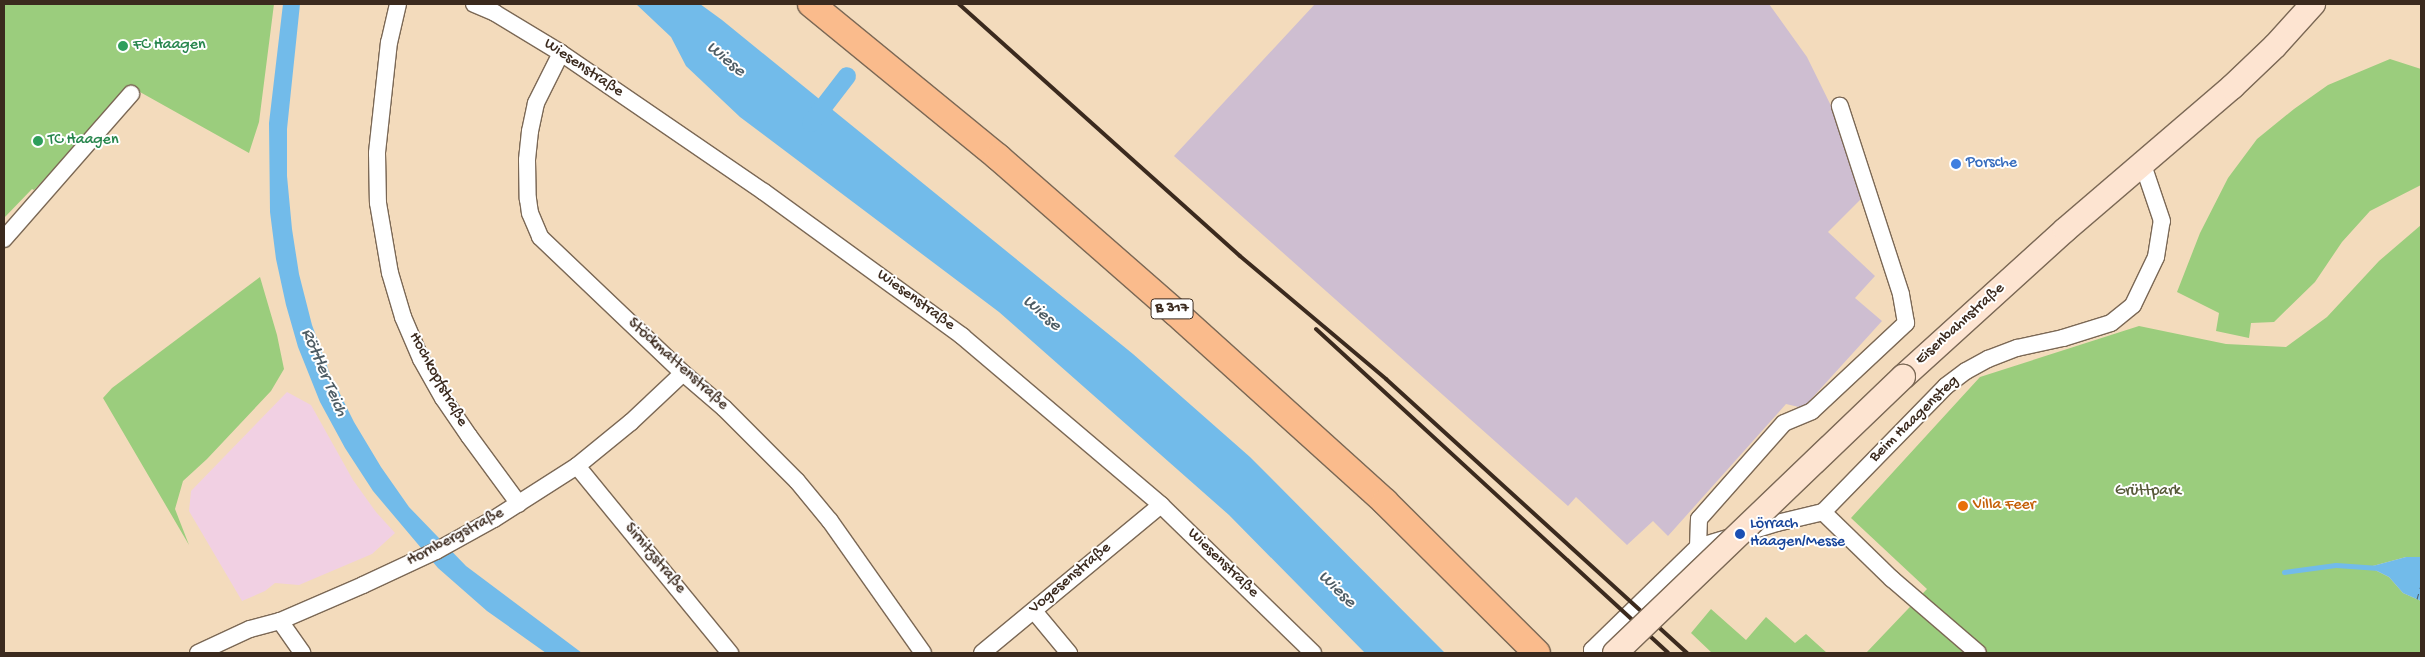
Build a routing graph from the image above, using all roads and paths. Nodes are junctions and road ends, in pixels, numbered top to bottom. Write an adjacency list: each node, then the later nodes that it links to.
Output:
1 (398, 4): 12 (street, Hochkopfstraße)
2 (474, 4): 5 (street, Wiesenstraße)
3 (2314, 4): 8 (street, Eisenbahnstraße)
4 (813, 5): 26 (main road, B 317)
5 (561, 53): 10 (street, Stöckmattenstraße); 13 (street, Wiesenstraße)
6 (131, 94): 9 (street)
7 (1840, 106): 15 (street)
8 (2143, 165): 14 (street, Beim Haagensteg); 27 (street, Eisenbahnstraße, bridge)
9 (4, 239)
10 (683, 373): 11 (street, Hornbergstraße); 23 (street, Stöckmattenstraße)
11 (577, 466): 12 (street, Hornbergstraße); 22 (street, Sirnitzstraße)
12 (519, 504): 17 (street, Hornbergstraße)
13 (1160, 505): 16 (street, Vogesenstraße); 18 (street, Wiesenstraße)
14 (1822, 512): 15 (street); 28 (street)
15 (1698, 547): 19 (street)
16 (1034, 610): 24 (street, Vogesenstraße); 25 (street)
17 (280, 621): 20 (street, Hornbergstraße); 21 (street)
18 (1308, 651)
19 (1594, 652)
20 (198, 653)
21 (302, 653)
22 (730, 653)
23 (923, 653)
24 (982, 653)
25 (1069, 653)
26 (1537, 653)
27 (1615, 653)
28 (1978, 653)

